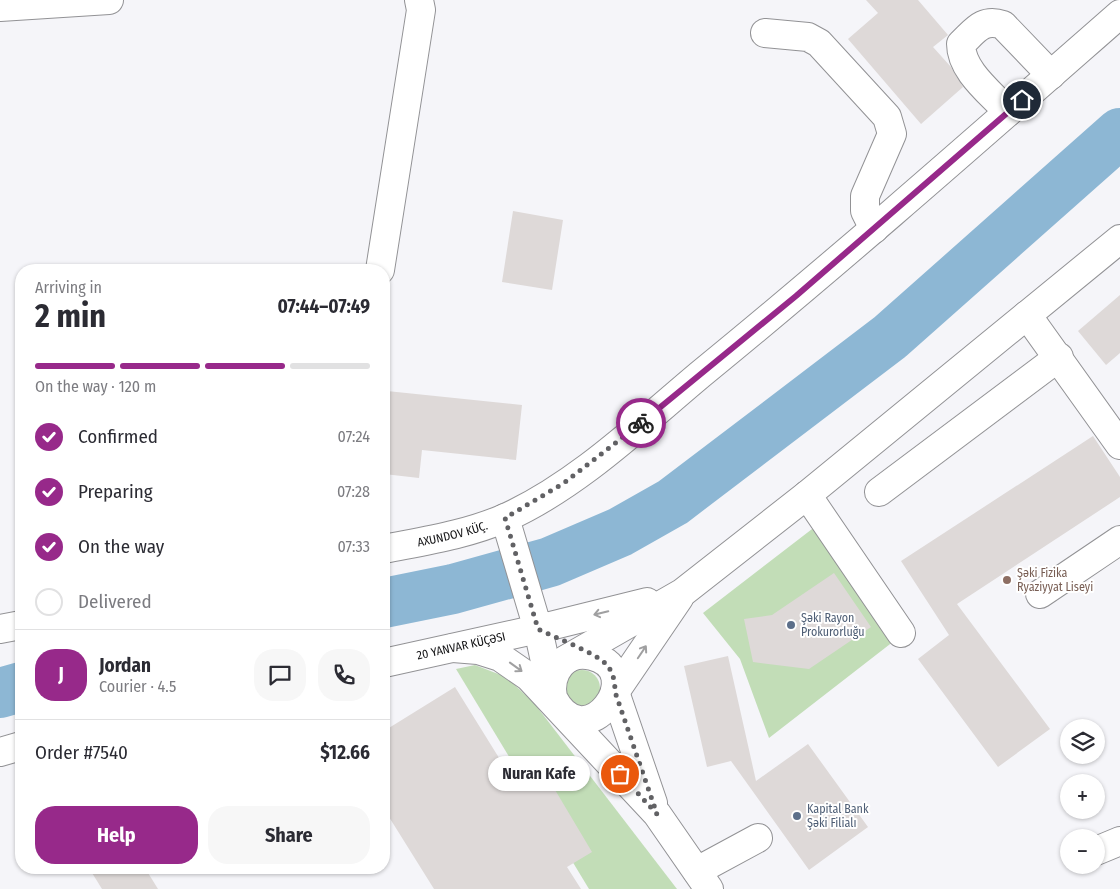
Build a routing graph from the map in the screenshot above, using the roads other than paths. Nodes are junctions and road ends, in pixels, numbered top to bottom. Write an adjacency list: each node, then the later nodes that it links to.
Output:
1 (109, 0): 3 (street)
2 (419, 0): 10 (street)
3 (0, 7)
4 (1120, 14): 6 (street, AXUNDOV KÜÇ.)
5 (765, 33): 8 (street)
6 (1051, 75): 7 (street, AXUNDOV KÜÇ.); 7 (street)
7 (1008, 112): 8 (street, AXUNDOV KÜÇ.)
8 (874, 229): 16 (street, AXUNDOV KÜÇ.)
9 (1120, 239): 11 (street)
10 (381, 264)
11 (1027, 315): 12 (street); 15 (street)
12 (1059, 358): 13 (street); 14 (street)
13 (1120, 445)
14 (879, 492)
15 (807, 495): 19 (street); 24 (street)
16 (505, 518): 18 (street, AXUNDOV KÜÇ.); 21 (street)
17 (1120, 540): 20 (street)
18 (390, 547)
19 (682, 593): 21 (street, 20 YANVAR KÜÇƏSI, one-way to 21); 26 (street); 28 (street, one-way to 19)
20 (1040, 594)
21 (535, 619): 25 (street, 20 YANVAR KÜÇƏSI); 26 (street); 29 (street)
22 (15, 626): 23 (street)
23 (0, 628)
24 (902, 633)
25 (453, 648): 27 (street, 20 YANVAR KÜÇƏSI); 29 (street, one-way to 29)
26 (581, 656): 28 (street); 29 (street)
27 (390, 662)
28 (615, 692): 29 (street); 32 (street)
29 (555, 702): 32 (street)
30 (15, 748): 31 (street)
31 (0, 752)
32 (657, 814): 36 (street)
33 (758, 838): 36 (street)
34 (1120, 841): 35 (street)
35 (1105, 847)
36 (703, 880)

